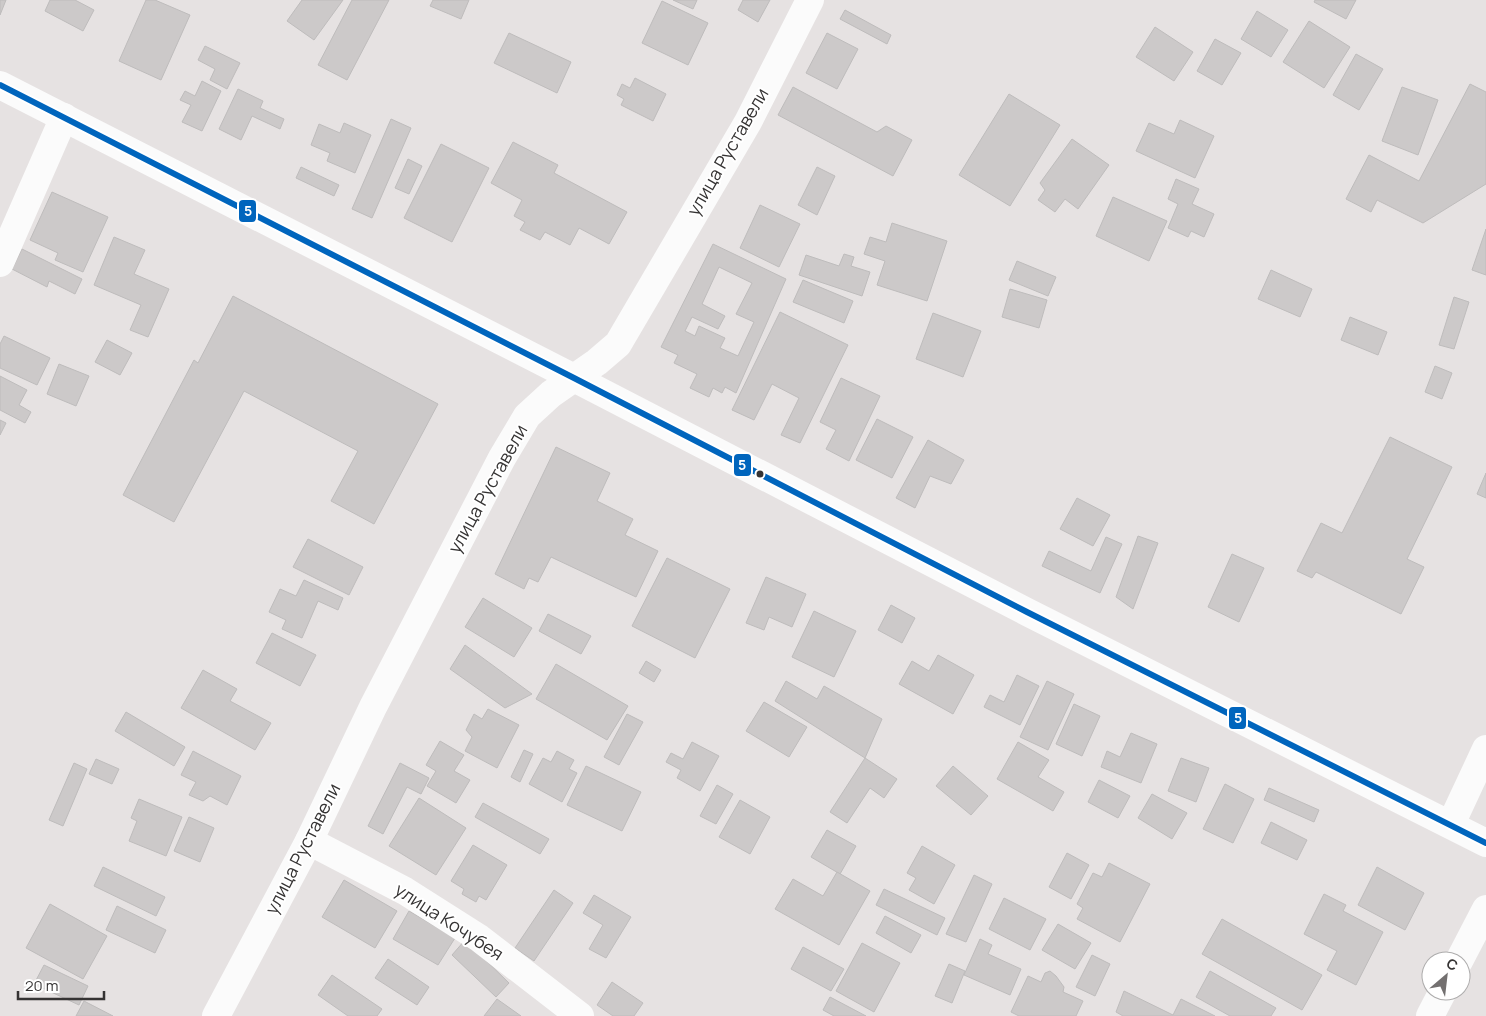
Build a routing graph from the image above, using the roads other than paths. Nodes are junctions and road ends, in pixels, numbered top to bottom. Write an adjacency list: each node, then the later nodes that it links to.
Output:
1 (810, 0): 5 (street, улица Руставели)
2 (0, 85): 3 (street)
3 (64, 117): 4 (street); 5 (street)
4 (0, 263)
5 (574, 378): 7 (street); 8 (street, улица Руставели)
6 (1486, 750): 7 (street)
7 (1451, 824): 9 (street)
8 (309, 840): 13 (street, улица Руставели); 14 (street, улица Кочубея)
9 (1486, 843)
10 (1486, 909): 11 (street)
11 (1464, 951)
12 (1438, 1001): 15 (street)
13 (216, 1016)
14 (580, 1016)
15 (1430, 1016)

